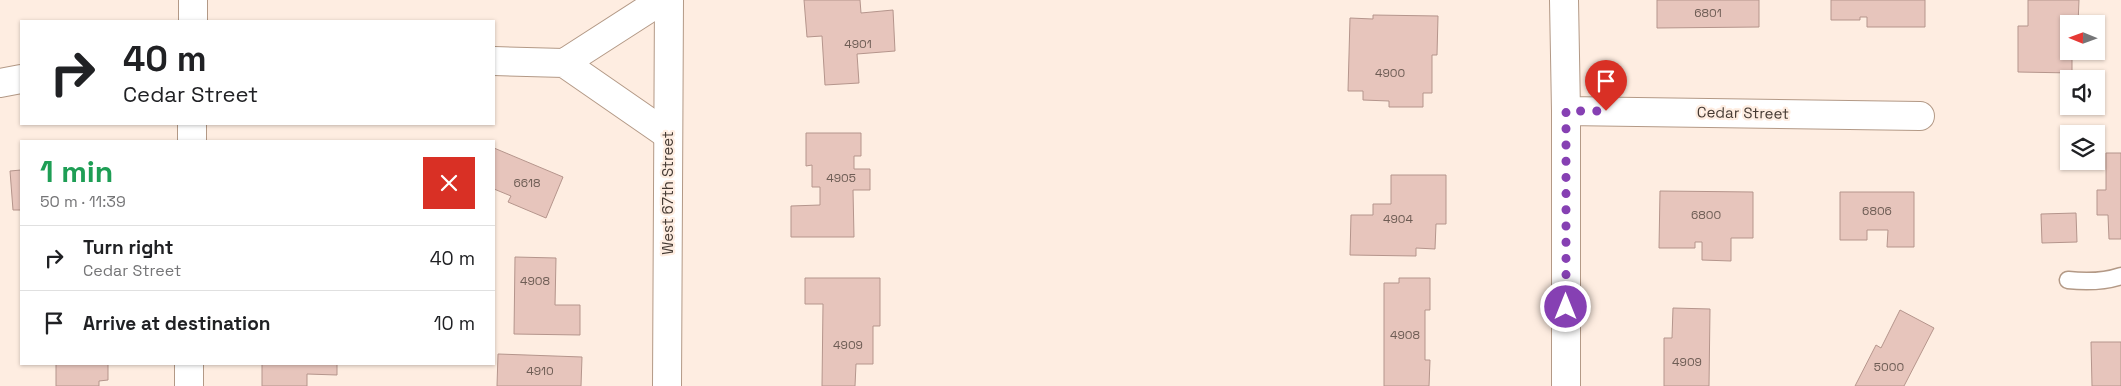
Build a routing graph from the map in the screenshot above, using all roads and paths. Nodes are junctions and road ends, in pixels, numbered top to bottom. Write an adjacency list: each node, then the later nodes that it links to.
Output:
1 (193, 0): 5 (street)
2 (662, 0): 7 (street)
3 (669, 0): 13 (street, West 67th Street)
4 (1564, 0): 10 (street)
5 (193, 20)
6 (495, 61): 7 (street)
7 (564, 63): 13 (street)
8 (20, 79): 9 (street)
9 (0, 82)
10 (1566, 111): 11 (street, Cedar Street); 20 (street)
11 (1920, 116)
12 (192, 125): 14 (street)
13 (668, 135): 19 (street, West 67th Street)
14 (192, 140)
15 (2121, 276): 16 (lane)
16 (2068, 280)
17 (189, 365): 18 (street)
18 (188, 386)
19 (667, 386)
20 (1566, 386)

